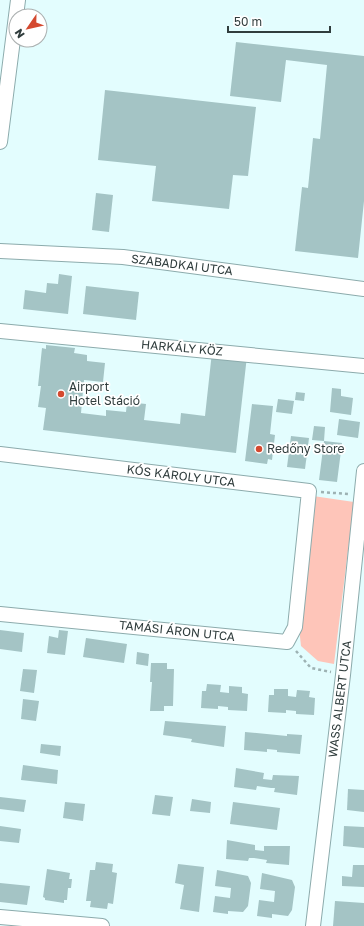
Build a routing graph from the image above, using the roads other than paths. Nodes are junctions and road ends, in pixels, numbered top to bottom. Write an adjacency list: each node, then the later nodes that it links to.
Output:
1 (18, 0): 2 (street)
2 (0, 142)
3 (0, 251): 4 (street, SZABADKAI UTCA)
4 (364, 289)
5 (0, 331): 6 (street, HARKÁLY KÖZ)
6 (364, 366)
7 (0, 454): 10 (street, KÓS KÁROLY UTCA)
8 (364, 472): 13 (street, WASS ALBERT UTCA)
9 (0, 614): 10 (street, TAMÁSI ÁRON UTCA)
10 (287, 642)
11 (0, 917): 12 (street)
12 (102, 926)
13 (313, 926)

